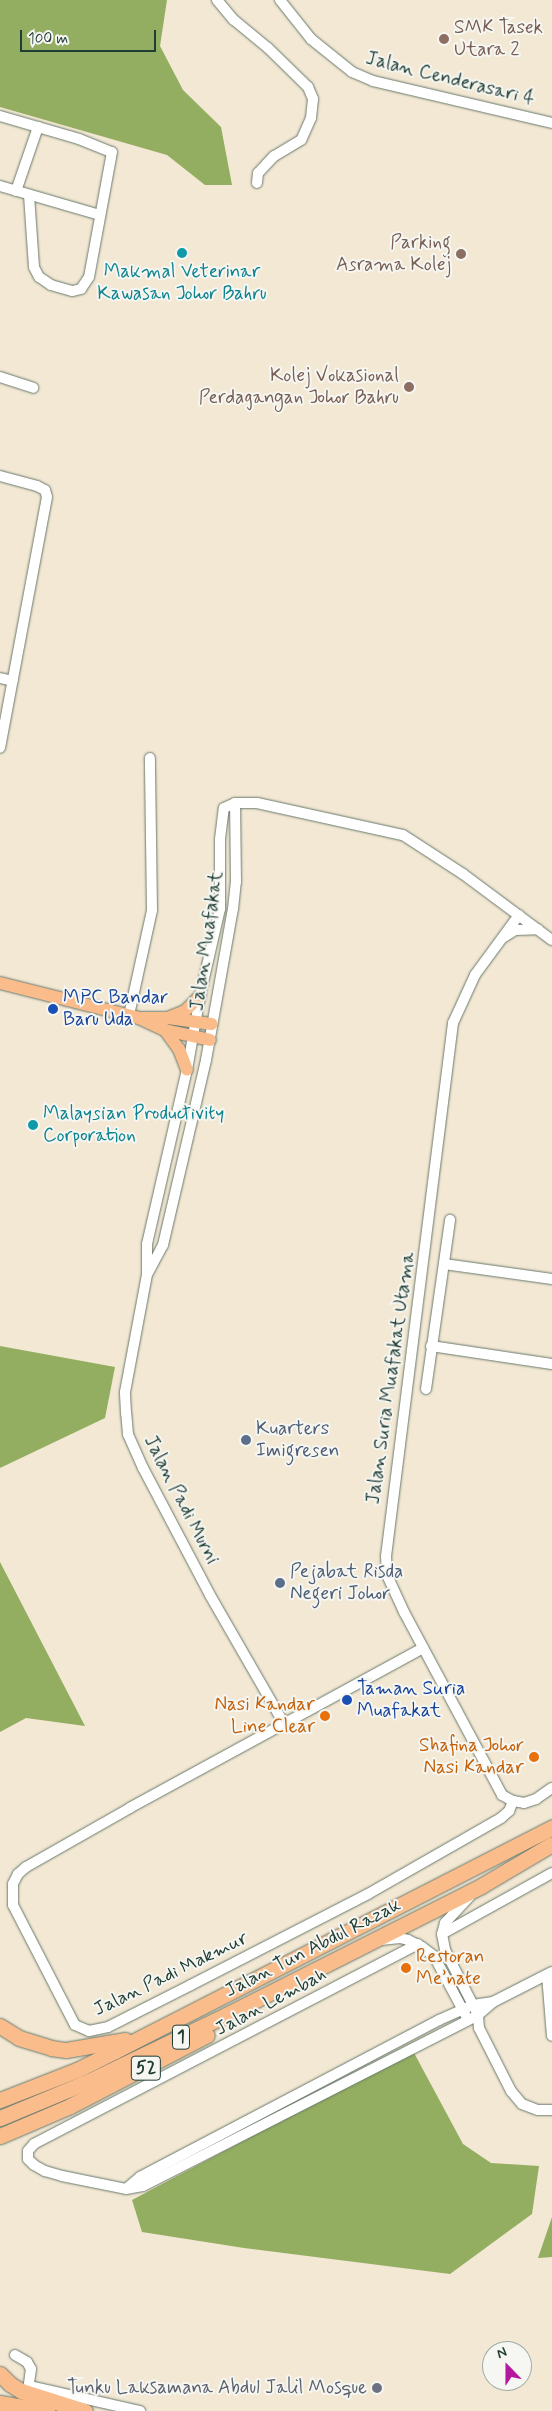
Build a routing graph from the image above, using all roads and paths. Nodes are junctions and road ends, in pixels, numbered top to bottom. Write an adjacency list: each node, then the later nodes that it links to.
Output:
1 (217, 0): 6 (street)
2 (280, 0): 4 (street, Jalan Cenderasari 4)
3 (0, 116): 5 (street)
4 (552, 123)
5 (38, 127): 8 (street); 10 (street)
6 (257, 183)
7 (0, 186): 8 (street)
8 (16, 192): 9 (street)
9 (29, 195): 10 (street); 10 (street)
10 (100, 216)
11 (0, 377): 12 (street)
12 (33, 388)
13 (0, 476): 15 (street)
14 (0, 678): 15 (street)
15 (13, 680): 16 (street)
16 (0, 748)
17 (150, 758): 25 (street)
18 (235, 802): 19 (street); 24 (street, Jalan Muafakat); 28 (street, Jalan Muafakat)
19 (519, 915): 20 (street); 21 (street, Jalan Suria Muafakat Utama)
20 (538, 929): 21 (street); 22 (street)
21 (501, 938): 39 (street, Jalan Suria Muafakat Utama)
22 (552, 940)
23 (0, 983): 25 (main road)
24 (200, 996): 26 (street, Jalan Muafakat); 27 (main road)
25 (134, 1017): 27 (main road)
26 (196, 1021): 27 (main road); 28 (main road); 29 (street, Jalan Muafakat)
27 (167, 1024): 29 (main road); 31 (main road)
28 (212, 1024): 30 (street, Jalan Muafakat)
29 (193, 1037): 30 (main road); 31 (street, Jalan Padi Murni)
30 (210, 1040): 34 (street, Jalan Padi Murni)
31 (187, 1070): 34 (street, Jalan Padi Murni)
32 (450, 1220): 33 (street)
33 (444, 1264): 35 (street); 36 (street)
34 (147, 1274): 40 (street, Jalan Padi Murni)
35 (552, 1279)
36 (431, 1346): 37 (street); 38 (street)
37 (552, 1364)
38 (426, 1389)
39 (423, 1648): 40 (street, Jalan Padi Makmur); 42 (street, Jalan Suria Muafakat Utama)
40 (283, 1722): 42 (street, Jalan Padi Makmur)
41 (552, 1788): 42 (street)
42 (513, 1801)
43 (552, 1827): 57 (highway, Jalan Tun Abdul Razak / 1)
44 (552, 1844): 46 (highway, Jalan Tun Abdul Razak / 1)
45 (552, 1873): 47 (street)
46 (481, 1886): 47 (street); 48 (highway, Jalan Tun Abdul Razak / 1)
47 (442, 1934): 53 (street)
48 (368, 1943): 49 (street); 51 (highway, Jalan Tun Abdul Razak / 1)
49 (418, 1944): 54 (street); 59 (street, Jalan Lembah)
50 (549, 1973): 52 (street, Jalan Lembah); 58 (street)
51 (272, 1991): 62 (highway, Jalan Tun Abdul Razak / 1); 63 (highway, 52)
52 (493, 2002): 53 (street, Jalan Lembah); 55 (street, Jalan Lembah)
53 (473, 2005): 54 (street, Jalan Lembah); 55 (street)
54 (463, 2010): 55 (street); 59 (street, Jalan Lembah)
55 (473, 2018): 59 (street, Jalan Lembah); 61 (street)
56 (0, 2026): 57 (highway, 1)
57 (159, 2028): 60 (highway, 52)
58 (552, 2036)
59 (333, 2082)
60 (0, 2100)
61 (552, 2110)
62 (0, 2118)
63 (4, 2136)
64 (15, 2355): 66 (street)
65 (0, 2374): 66 (highway)
66 (29, 2389): 69 (highway); 70 (street)
67 (0, 2403): 68 (highway)
68 (47, 2411)
69 (85, 2411)
70 (140, 2411)

